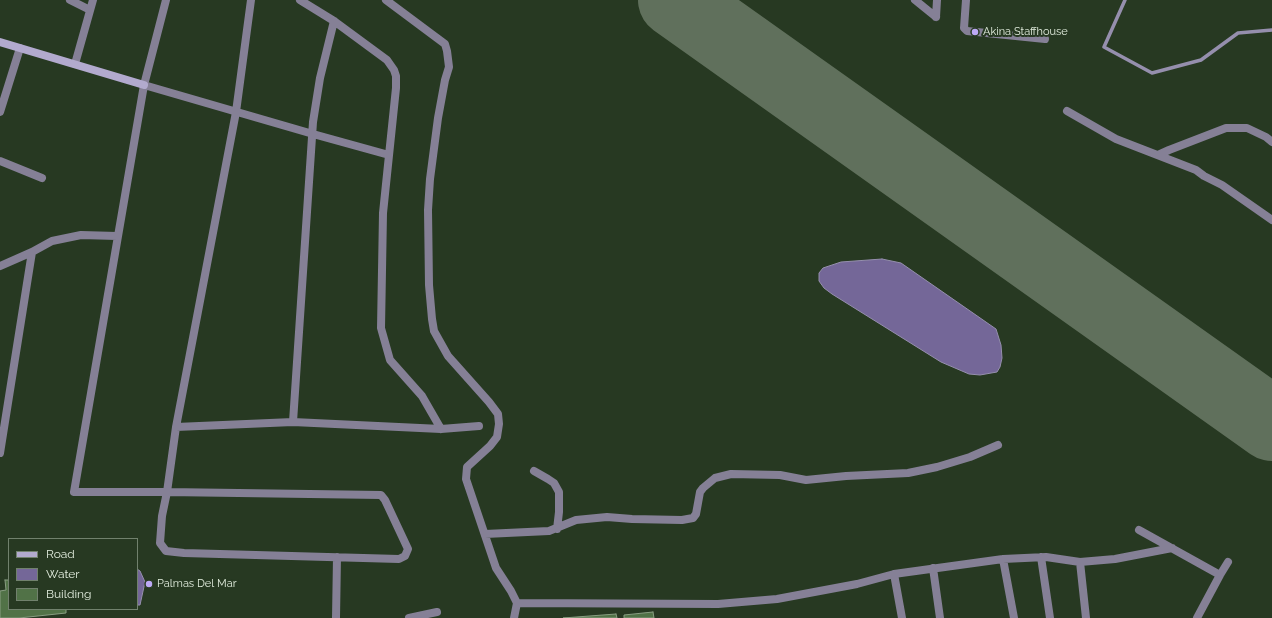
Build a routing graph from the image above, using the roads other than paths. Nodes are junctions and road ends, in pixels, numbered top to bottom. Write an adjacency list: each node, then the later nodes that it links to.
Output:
1 (70, 0): 10 (street)
2 (93, 0): 10 (street)
3 (166, 0): 16 (street)
4 (251, 0): 19 (street)
5 (300, 0): 11 (street)
6 (386, 0): 40 (street)
7 (915, 0): 8 (street)
8 (938, 0)
9 (966, 0): 12 (street)
10 (90, 10): 15 (street)
11 (334, 20): 20 (street); 22 (street)
12 (1045, 39)
13 (0, 42): 14 (street)
14 (20, 48): 15 (street); 18 (street)
15 (75, 64): 16 (street)
16 (144, 85): 19 (street); 27 (street)
17 (1067, 111): 23 (street)
18 (0, 112)
19 (236, 112): 20 (street); 32 (street)
20 (313, 134): 22 (street); 30 (street)
21 (1272, 142): 23 (street)
22 (389, 155): 33 (street)
23 (1158, 156): 26 (street)
24 (0, 161): 25 (street)
25 (42, 178)
26 (1272, 220)
27 (117, 236): 28 (street); 37 (street)
28 (32, 252): 29 (street); 35 (street)
29 (0, 266)
30 (294, 422): 32 (street); 33 (street)
31 (480, 426): 33 (street)
32 (176, 427): 37 (street)
33 (441, 429)
34 (998, 445): 38 (street)
35 (0, 453)
36 (534, 471): 38 (street)
37 (167, 492): 42 (street); 42 (street)
38 (557, 528): 40 (street)
39 (1138, 530): 41 (street)
40 (485, 534): 50 (street)
41 (1172, 548): 45 (street); 49 (street)
42 (337, 557): 52 (street)
43 (1041, 557): 44 (street); 45 (street); 58 (street)
44 (1003, 559): 47 (street); 57 (street)
45 (1080, 562): 59 (street)
46 (1228, 562): 49 (street)
47 (933, 568): 48 (street); 56 (street)
48 (894, 574): 50 (street); 55 (street)
49 (1220, 575): 60 (street)
50 (517, 603): 54 (street)
51 (437, 612): 53 (street)
52 (336, 618)
53 (409, 618)
54 (514, 618)
55 (902, 618)
56 (940, 618)
57 (1014, 618)
58 (1050, 618)
59 (1086, 618)
60 (1198, 618)

